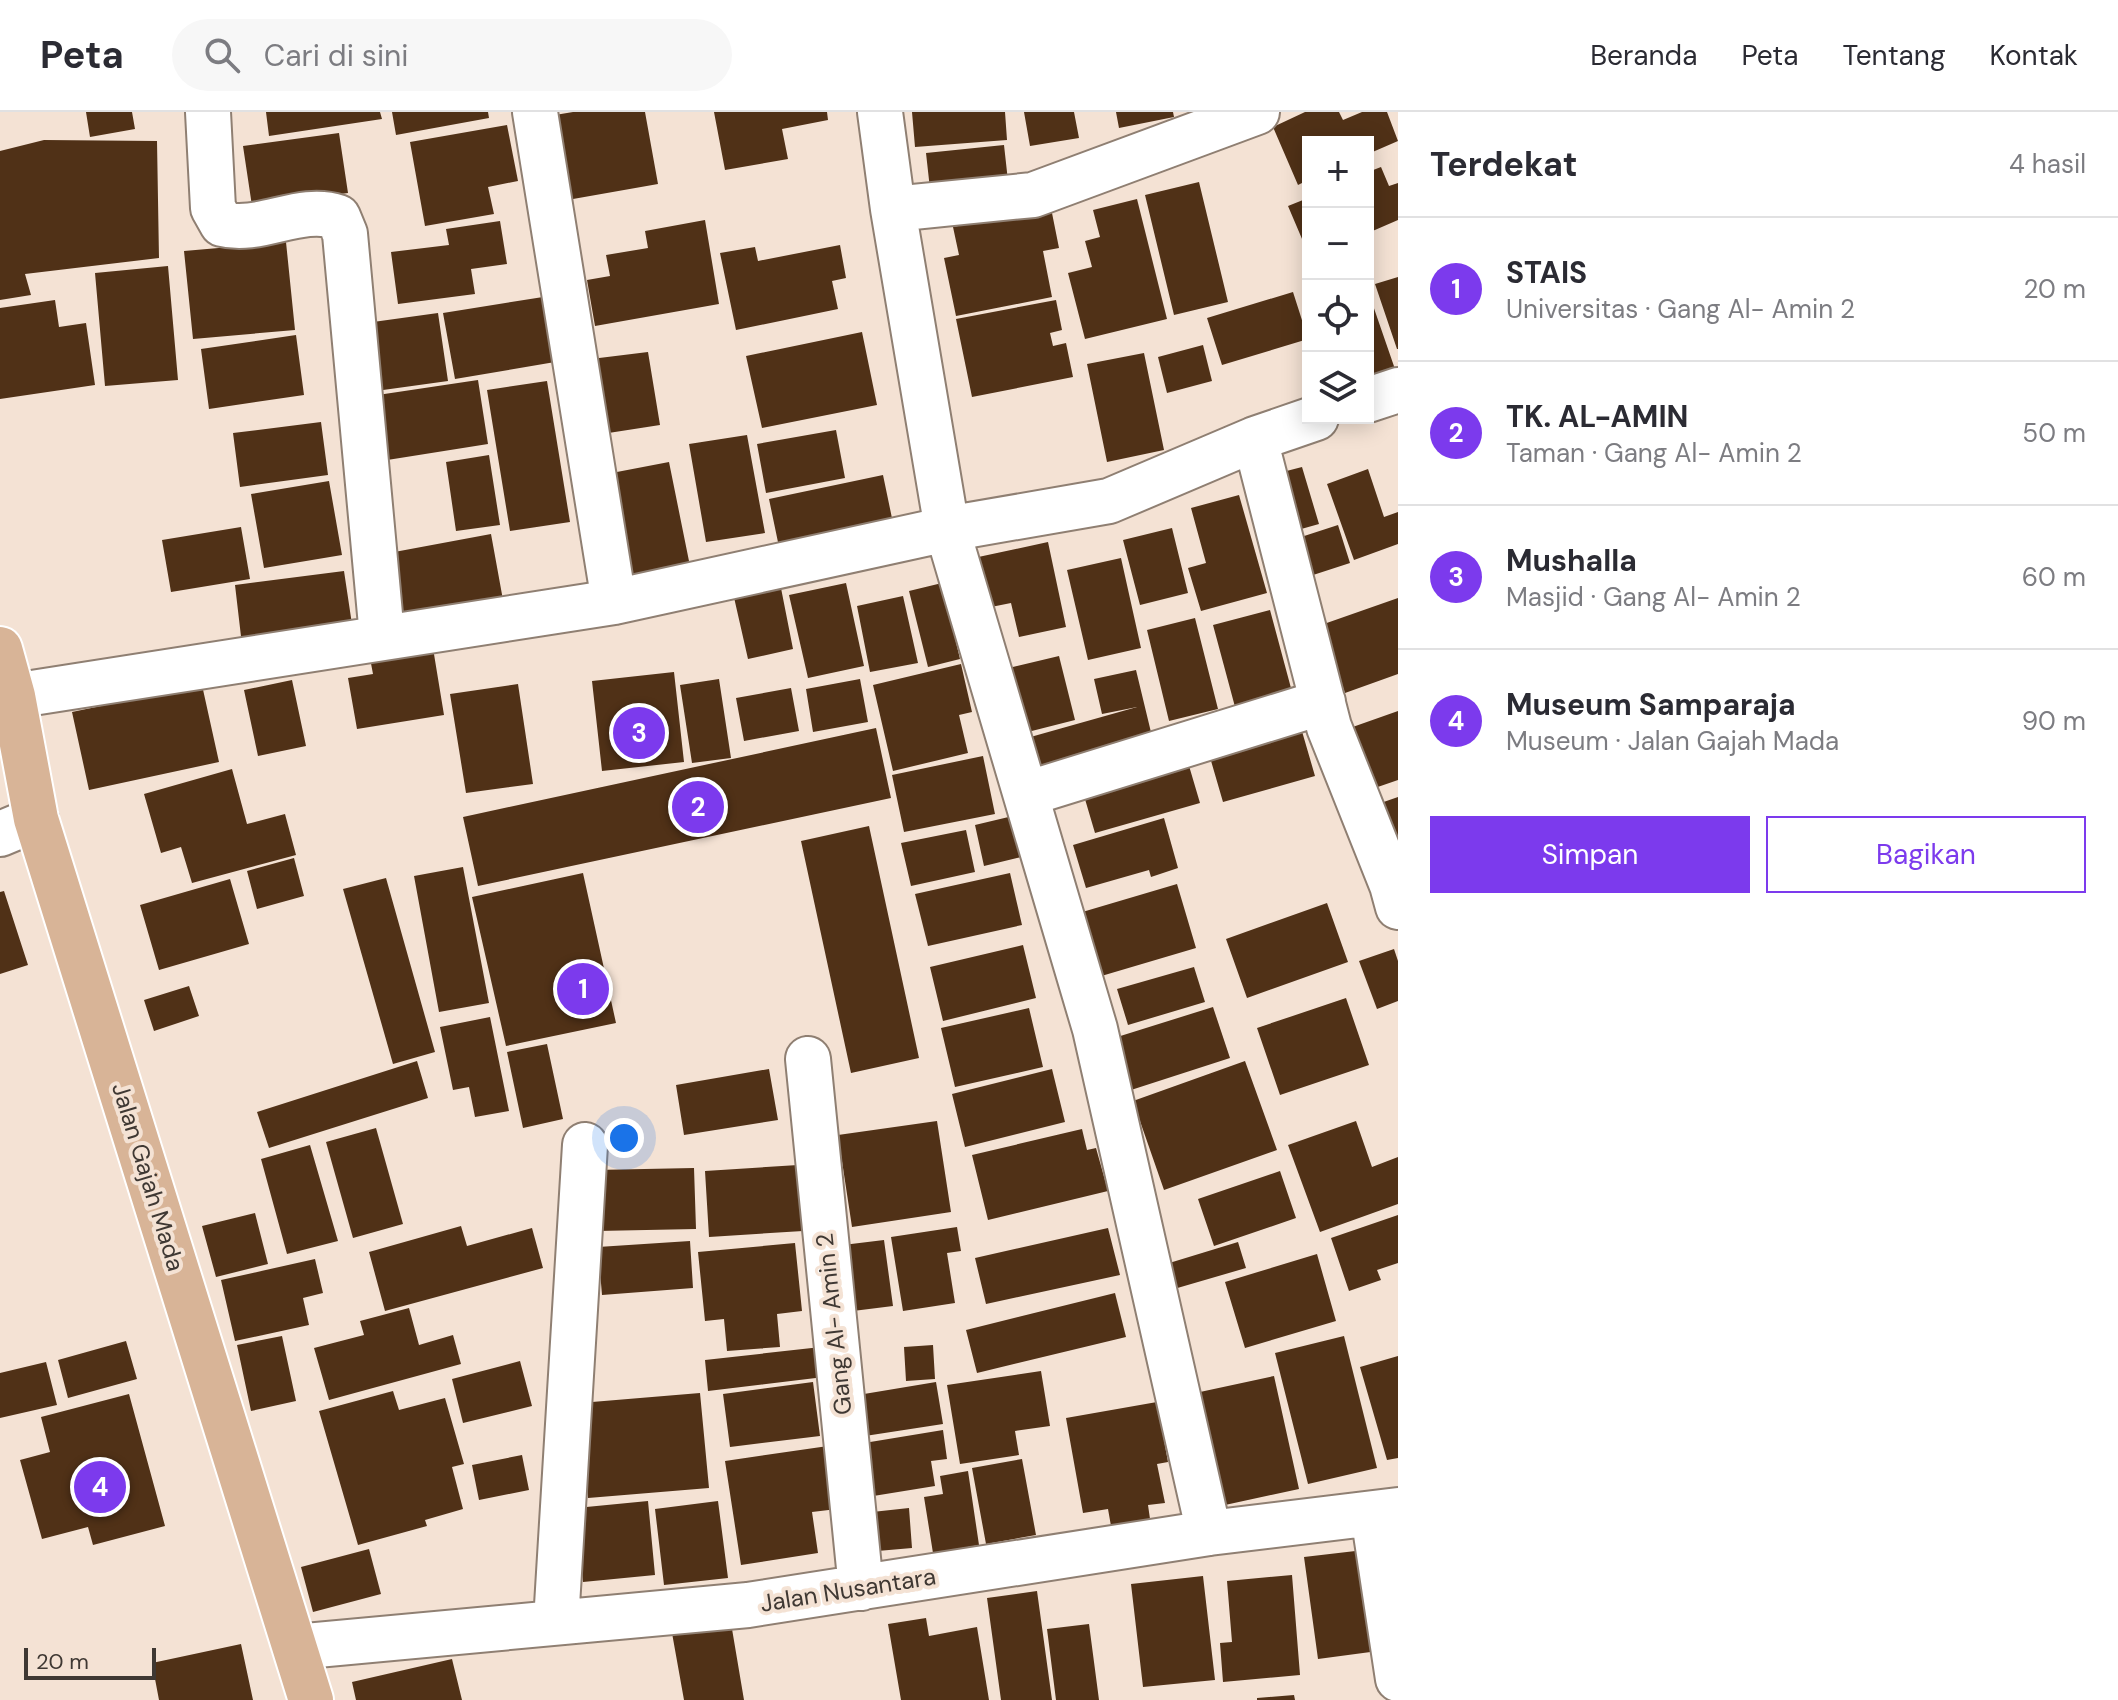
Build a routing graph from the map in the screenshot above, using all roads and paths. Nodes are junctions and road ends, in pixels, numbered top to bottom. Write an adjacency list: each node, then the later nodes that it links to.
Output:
1 (208, 112): 12 (street)
2 (535, 112): 11 (street)
3 (880, 112): 5 (street)
4 (1257, 112): 5 (street)
5 (893, 209): 10 (street)
6 (1398, 390): 7 (street)
7 (1374, 398)
8 (1302, 423): 9 (street)
9 (1255, 439): 10 (street); 15 (street)
10 (947, 529): 11 (street); 16 (street)
11 (614, 602): 12 (street)
12 (382, 636): 14 (street)
13 (0, 649): 14 (main road, Jalan Gajah Mada)
14 (13, 696): 17 (main road, Jalan Gajah Mada)
15 (1323, 702): 16 (street); 18 (street)
16 (1026, 794): 22 (street)
17 (18, 826): 25 (main road, Jalan Gajah Mada)
18 (1396, 892)
19 (808, 1059): 23 (street, Gang Al- Amin 2)
20 (585, 1145): 24 (street)
21 (1385, 1512): 22 (street, Jalan Nusantara); 26 (street)
22 (1209, 1533): 23 (street, Jalan Nusantara)
23 (861, 1588): 24 (street, Jalan Nusantara)
24 (556, 1622): 25 (street, Jalan Nusantara)
25 (295, 1647): 27 (main road, Jalan Gajah Mada)
26 (1398, 1682): 28 (street)
27 (311, 1700)
28 (1396, 1700)

